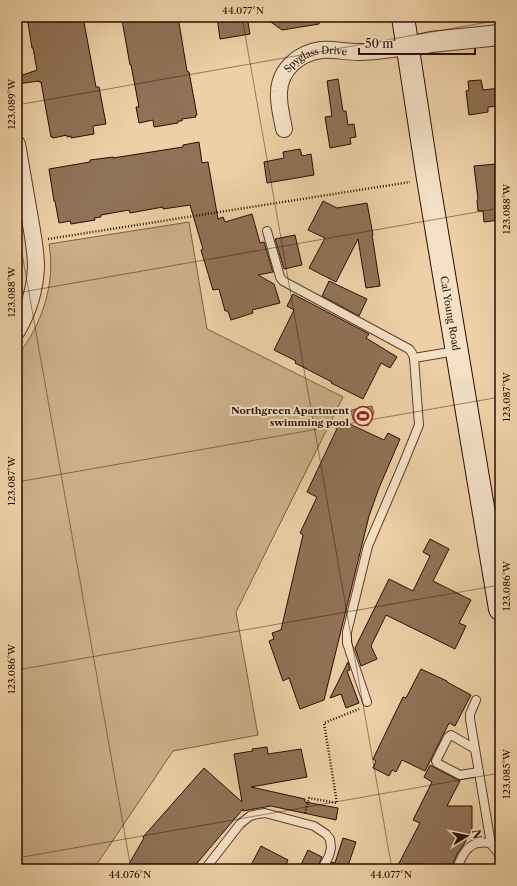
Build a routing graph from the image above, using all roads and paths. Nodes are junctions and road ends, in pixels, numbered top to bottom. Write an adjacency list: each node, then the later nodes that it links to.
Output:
1 (402, 17): 3 (main road, Cal Young Road)
2 (500, 35): 3 (street)
3 (407, 46): 4 (street, Spyglass Drive); 6 (main road, Cal Young Road)
4 (284, 129)
5 (17, 144): 7 (street)
6 (428, 179): 9 (path); 11 (main road, Cal Young Road)
7 (21, 192): 9 (street)
8 (267, 231): 12 (lane)
9 (33, 242): 10 (street)
10 (17, 331)
11 (456, 351): 12 (lane); 13 (main road, Cal Young Road)
12 (414, 358): 15 (lane)
13 (500, 609)
14 (476, 700): 16 (lane)
15 (365, 705): 18 (path)
16 (475, 749): 17 (lane); 17 (lane)
17 (479, 772): 19 (lane)
18 (302, 823): 21 (lane); 22 (lane)
19 (491, 844): 20 (lane); 23 (lane)
20 (500, 861)
21 (205, 869)
22 (322, 869)
23 (456, 869)

